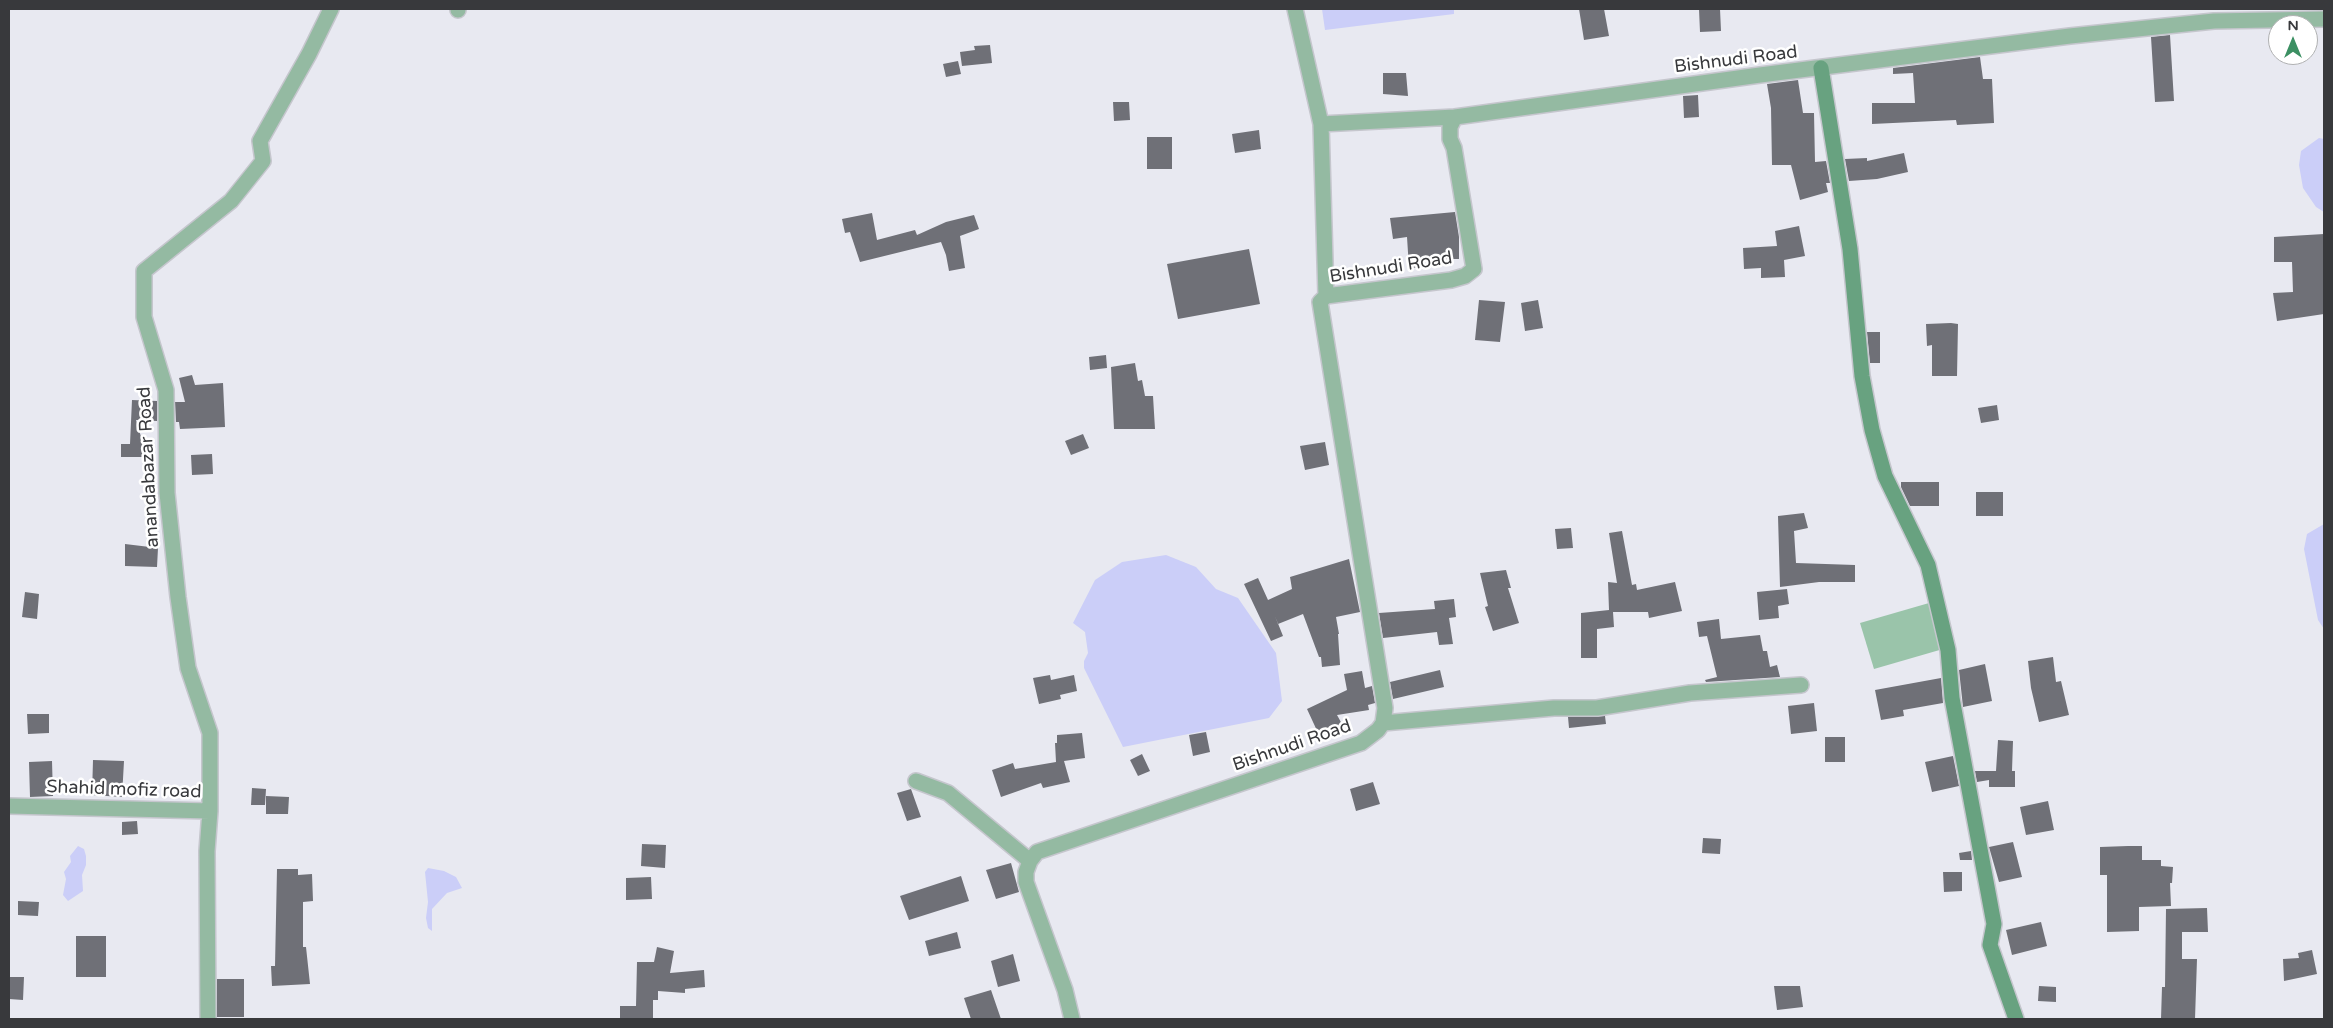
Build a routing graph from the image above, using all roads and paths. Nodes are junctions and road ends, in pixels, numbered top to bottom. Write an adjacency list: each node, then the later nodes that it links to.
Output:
1 (331, 9): 12 (street, anandabazar Road)
2 (1295, 9): 6 (street)
3 (2324, 19): 4 (street, Bishnudi Road)
4 (1821, 68): 5 (street, Bishnudi Road); 16 (street)
5 (1455, 118): 6 (street); 7 (street, Bishnudi Road)
6 (1321, 124): 7 (street)
7 (1326, 296): 9 (street, Bishnudi Road)
8 (1801, 685): 9 (street)
9 (1383, 723): 13 (street, Bishnudi Road)
10 (916, 781): 13 (street)
11 (9, 806): 12 (street, Shahid mofiz road)
12 (210, 811): 14 (street, Shahid mofiz road)
13 (1030, 861): 15 (street)
14 (208, 1019)
15 (1072, 1019)
16 (2016, 1019)

